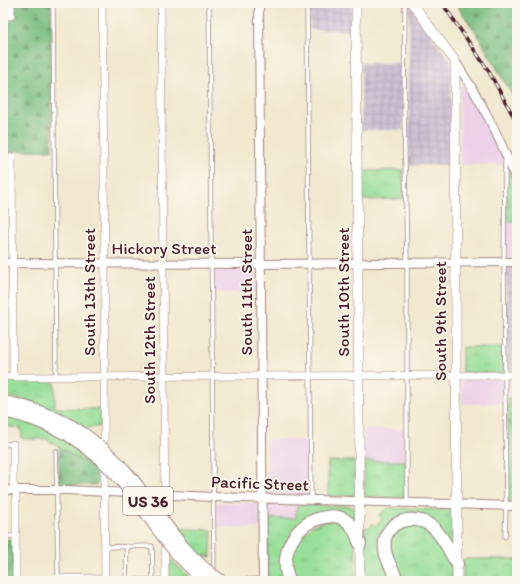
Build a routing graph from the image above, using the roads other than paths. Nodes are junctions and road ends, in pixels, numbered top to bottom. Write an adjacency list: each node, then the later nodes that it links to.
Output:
1 (11, 3): 11 (street)
2 (53, 3): 20 (lane)
3 (102, 3): 21 (street, South 13th Street)
4 (161, 3): 22 (street, South 12th Street)
5 (209, 3): 26 (lane)
6 (258, 3): 27 (street, South 11th Street)
7 (307, 3): 23 (lane)
8 (356, 3): 24 (main road, South 10th Street)
9 (405, 3): 25 (lane)
10 (412, 3): 12 (main road)
11 (3, 16)
12 (455, 61): 13 (street); 16 (main road, South 9th Street)
13 (505, 156): 15 (street); 17 (lane)
14 (12, 158): 19 (street)
15 (517, 182)
16 (456, 262): 17 (street, Hickory Street); 25 (street, Hickory Street); 38 (main road, South 9th Street)
17 (504, 262): 18 (street, Hickory Street); 29 (lane)
18 (517, 262)
19 (7, 263): 20 (street, Hickory Street); 32 (street)
20 (55, 263): 21 (street, Hickory Street); 39 (lane)
21 (105, 263): 22 (street, Hickory Street); 40 (street, South 13th Street)
22 (163, 263): 26 (street, Hickory Street); 33 (street, South 12th Street)
23 (310, 263): 24 (street, Hickory Street); 27 (street, Hickory Street); 36 (lane)
24 (359, 263): 25 (street, Hickory Street); 28 (main road, South 10th Street)
25 (407, 263): 37 (lane)
26 (211, 264): 27 (street, Hickory Street); 34 (lane)
27 (261, 264): 35 (street, South 11th Street)
28 (359, 375): 36 (street); 37 (street); 55 (main road, South 10th Street)
29 (506, 375): 30 (street); 38 (street); 58 (lane)
30 (517, 375)
31 (3, 376): 32 (street)
32 (13, 376): 39 (street)
33 (164, 376): 34 (street); 40 (street); 51 (street, South 12th Street)
34 (213, 376): 35 (street); 52 (lane)
35 (261, 376): 36 (street); 53 (street, South 11th Street)
36 (310, 376): 54 (lane)
37 (407, 376): 38 (street); 56 (lane)
38 (456, 376): 57 (main road, South 9th Street)
39 (56, 377): 40 (street)
40 (105, 377): 50 (street, South 13th Street)
41 (3, 402): 43 (highway, US 36)
42 (3, 411): 43 (highway, US 36)
43 (69, 430): 73 (highway, US 36, bridge)
44 (3, 444): 45 (lane)
45 (13, 444): 48 (street)
46 (56, 451): 49 (lane)
47 (3, 490): 48 (street, Pacific Street)
48 (16, 490): 49 (street, Pacific Street); 61 (street)
49 (56, 490): 50 (street, Pacific Street); 67 (lane)
50 (104, 492): 51 (street, Pacific Street); 65 (street, South 13th Street)
51 (164, 494): 52 (street, Pacific Street); 72 (street, South 12th Street)
52 (214, 497): 53 (street, Pacific Street); 73 (lane)
53 (262, 498): 54 (street, Pacific Street); 70 (street, South 11th Street)
54 (311, 500): 55 (street, Pacific Street)
55 (360, 501): 56 (street, Pacific Street); 63 (main road, South 10th Street)
56 (407, 502): 57 (street, Pacific Street)
57 (457, 504): 58 (street, Pacific Street); 66 (main road, South 9th Street)
58 (506, 506): 59 (street, Pacific Street); 62 (lane)
59 (517, 506)
60 (3, 536): 61 (lane)
61 (16, 536): 71 (street)
62 (505, 537)
63 (360, 544): 74 (highway); 75 (main road, South 10th Street)
64 (126, 546): 65 (lane); 69 (lane); 69 (lane)
65 (105, 547): 68 (street, South 13th Street)
66 (457, 564): 76 (highway); 77 (main road, South 9th Street)
67 (58, 580): 68 (street)
68 (105, 580)
69 (153, 580): 72 (lane)
70 (263, 580): 73 (lane)
71 (16, 581)
72 (165, 581): 73 (lane)
73 (214, 581)
74 (289, 581)
75 (360, 581)
76 (397, 581)
77 (457, 581)

